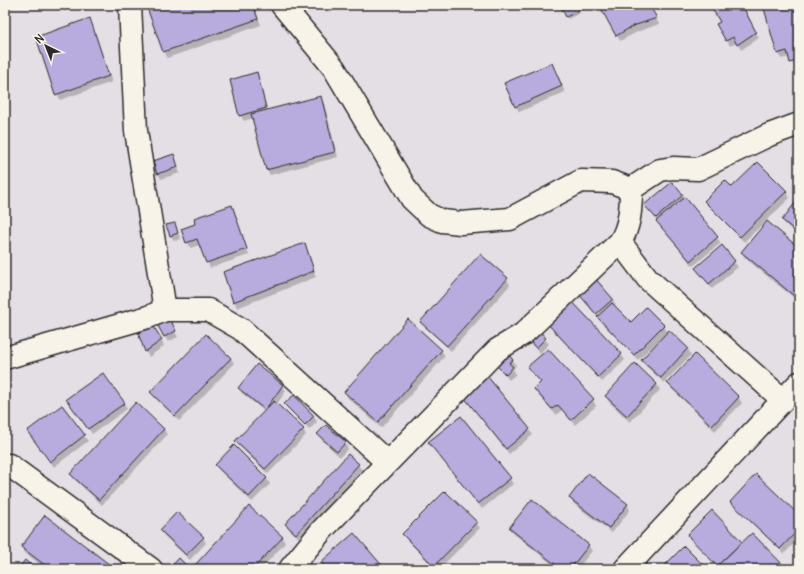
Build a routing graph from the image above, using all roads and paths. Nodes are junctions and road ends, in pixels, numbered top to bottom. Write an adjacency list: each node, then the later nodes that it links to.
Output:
1 (130, 5): 6 (street)
2 (282, 5): 4 (street)
3 (799, 124): 4 (street)
4 (631, 189): 5 (street)
5 (620, 242): 9 (street); 10 (street)
6 (165, 310): 7 (street); 10 (street)
7 (5, 358)
8 (799, 383): 9 (street)
9 (783, 400): 14 (street)
10 (387, 462): 13 (street)
11 (9, 465): 12 (street)
12 (151, 569)
13 (290, 569)
14 (625, 569)

